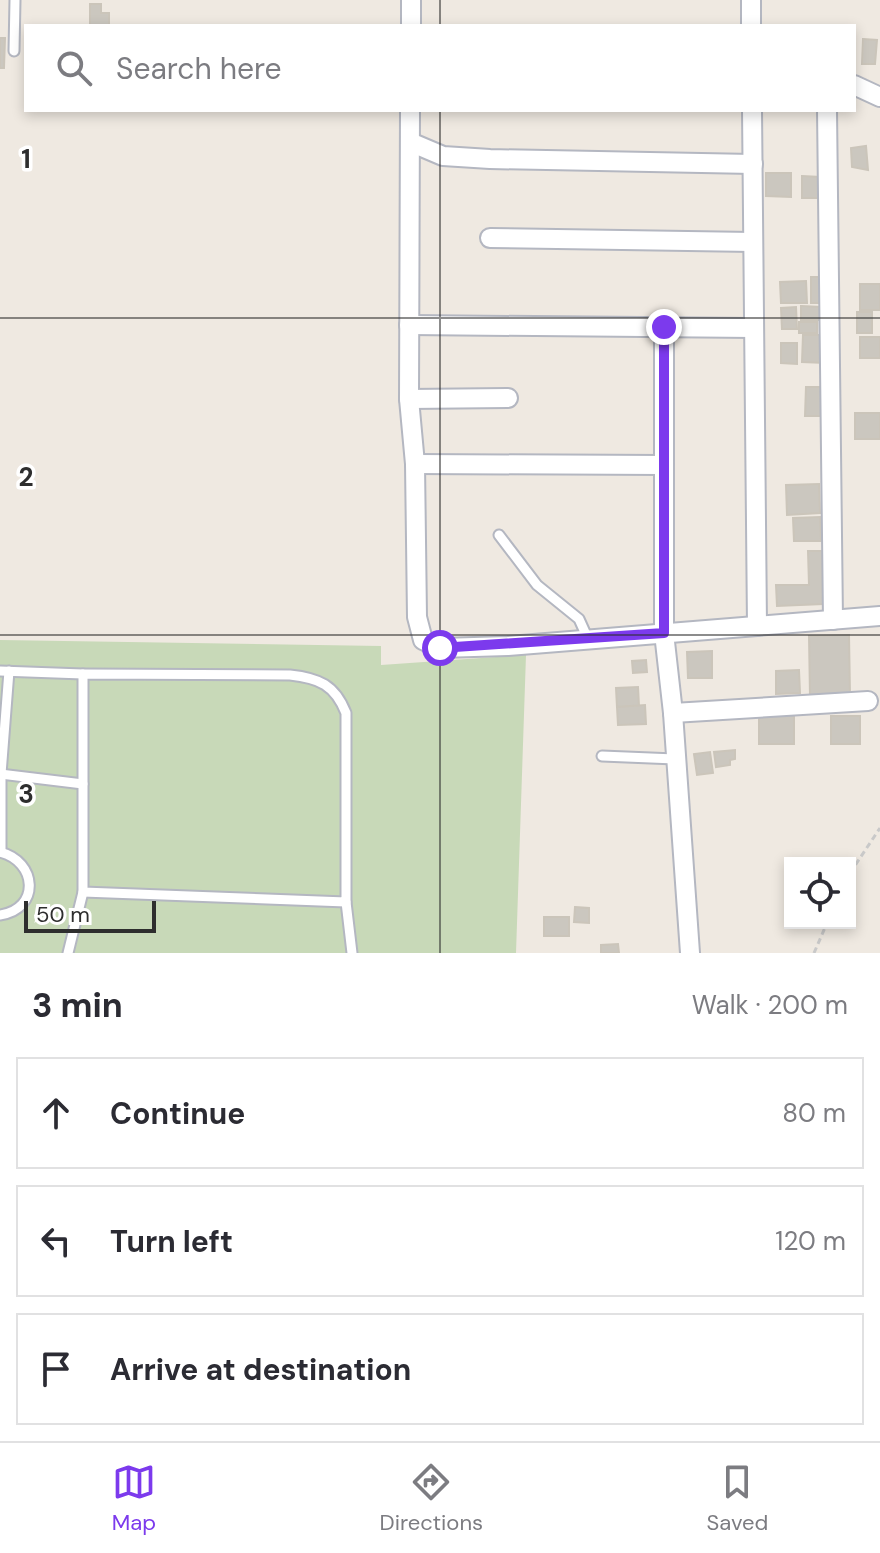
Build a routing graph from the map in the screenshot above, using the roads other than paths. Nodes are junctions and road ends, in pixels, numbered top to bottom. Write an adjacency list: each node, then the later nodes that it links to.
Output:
1 (15, 0): 6 (lane)
2 (411, 0): 4 (street)
3 (751, 0): 5 (street)
4 (411, 24)
5 (751, 24)
6 (14, 51)
7 (856, 86): 8 (street)
8 (880, 97)
9 (410, 112): 12 (street)
10 (752, 112): 13 (street)
11 (827, 112): 25 (street)
12 (410, 142): 13 (street); 16 (street)
13 (753, 164): 15 (street)
14 (490, 238): 15 (street)
15 (753, 242): 18 (street)
16 (409, 325): 17 (street); 20 (street)
17 (664, 327): 18 (street); 22 (street)
18 (754, 328): 26 (street)
19 (508, 398): 20 (street)
20 (409, 399): 21 (street)
21 (415, 464): 22 (street); 28 (street)
22 (664, 465): 27 (street)
23 (499, 535): 28 (lane)
24 (880, 616): 25 (street)
25 (833, 620): 26 (street)
26 (757, 626): 27 (street)
27 (664, 633): 28 (street); 32 (street)
28 (588, 639)
29 (4, 671): 30 (lane); 35 (lane)
30 (83, 674): 36 (lane); 39 (lane)
31 (868, 701): 32 (street)
32 (673, 713): 34 (street)
33 (602, 756): 34 (lane)
34 (675, 759): 43 (street)
35 (1, 774): 36 (lane); 37 (lane)
36 (83, 784): 38 (lane)
37 (0, 852): 40 (lane)
38 (83, 892): 39 (lane); 41 (lane)
39 (346, 902): 42 (lane)
40 (0, 915)
41 (68, 953)
42 (352, 953)
43 (690, 953)

